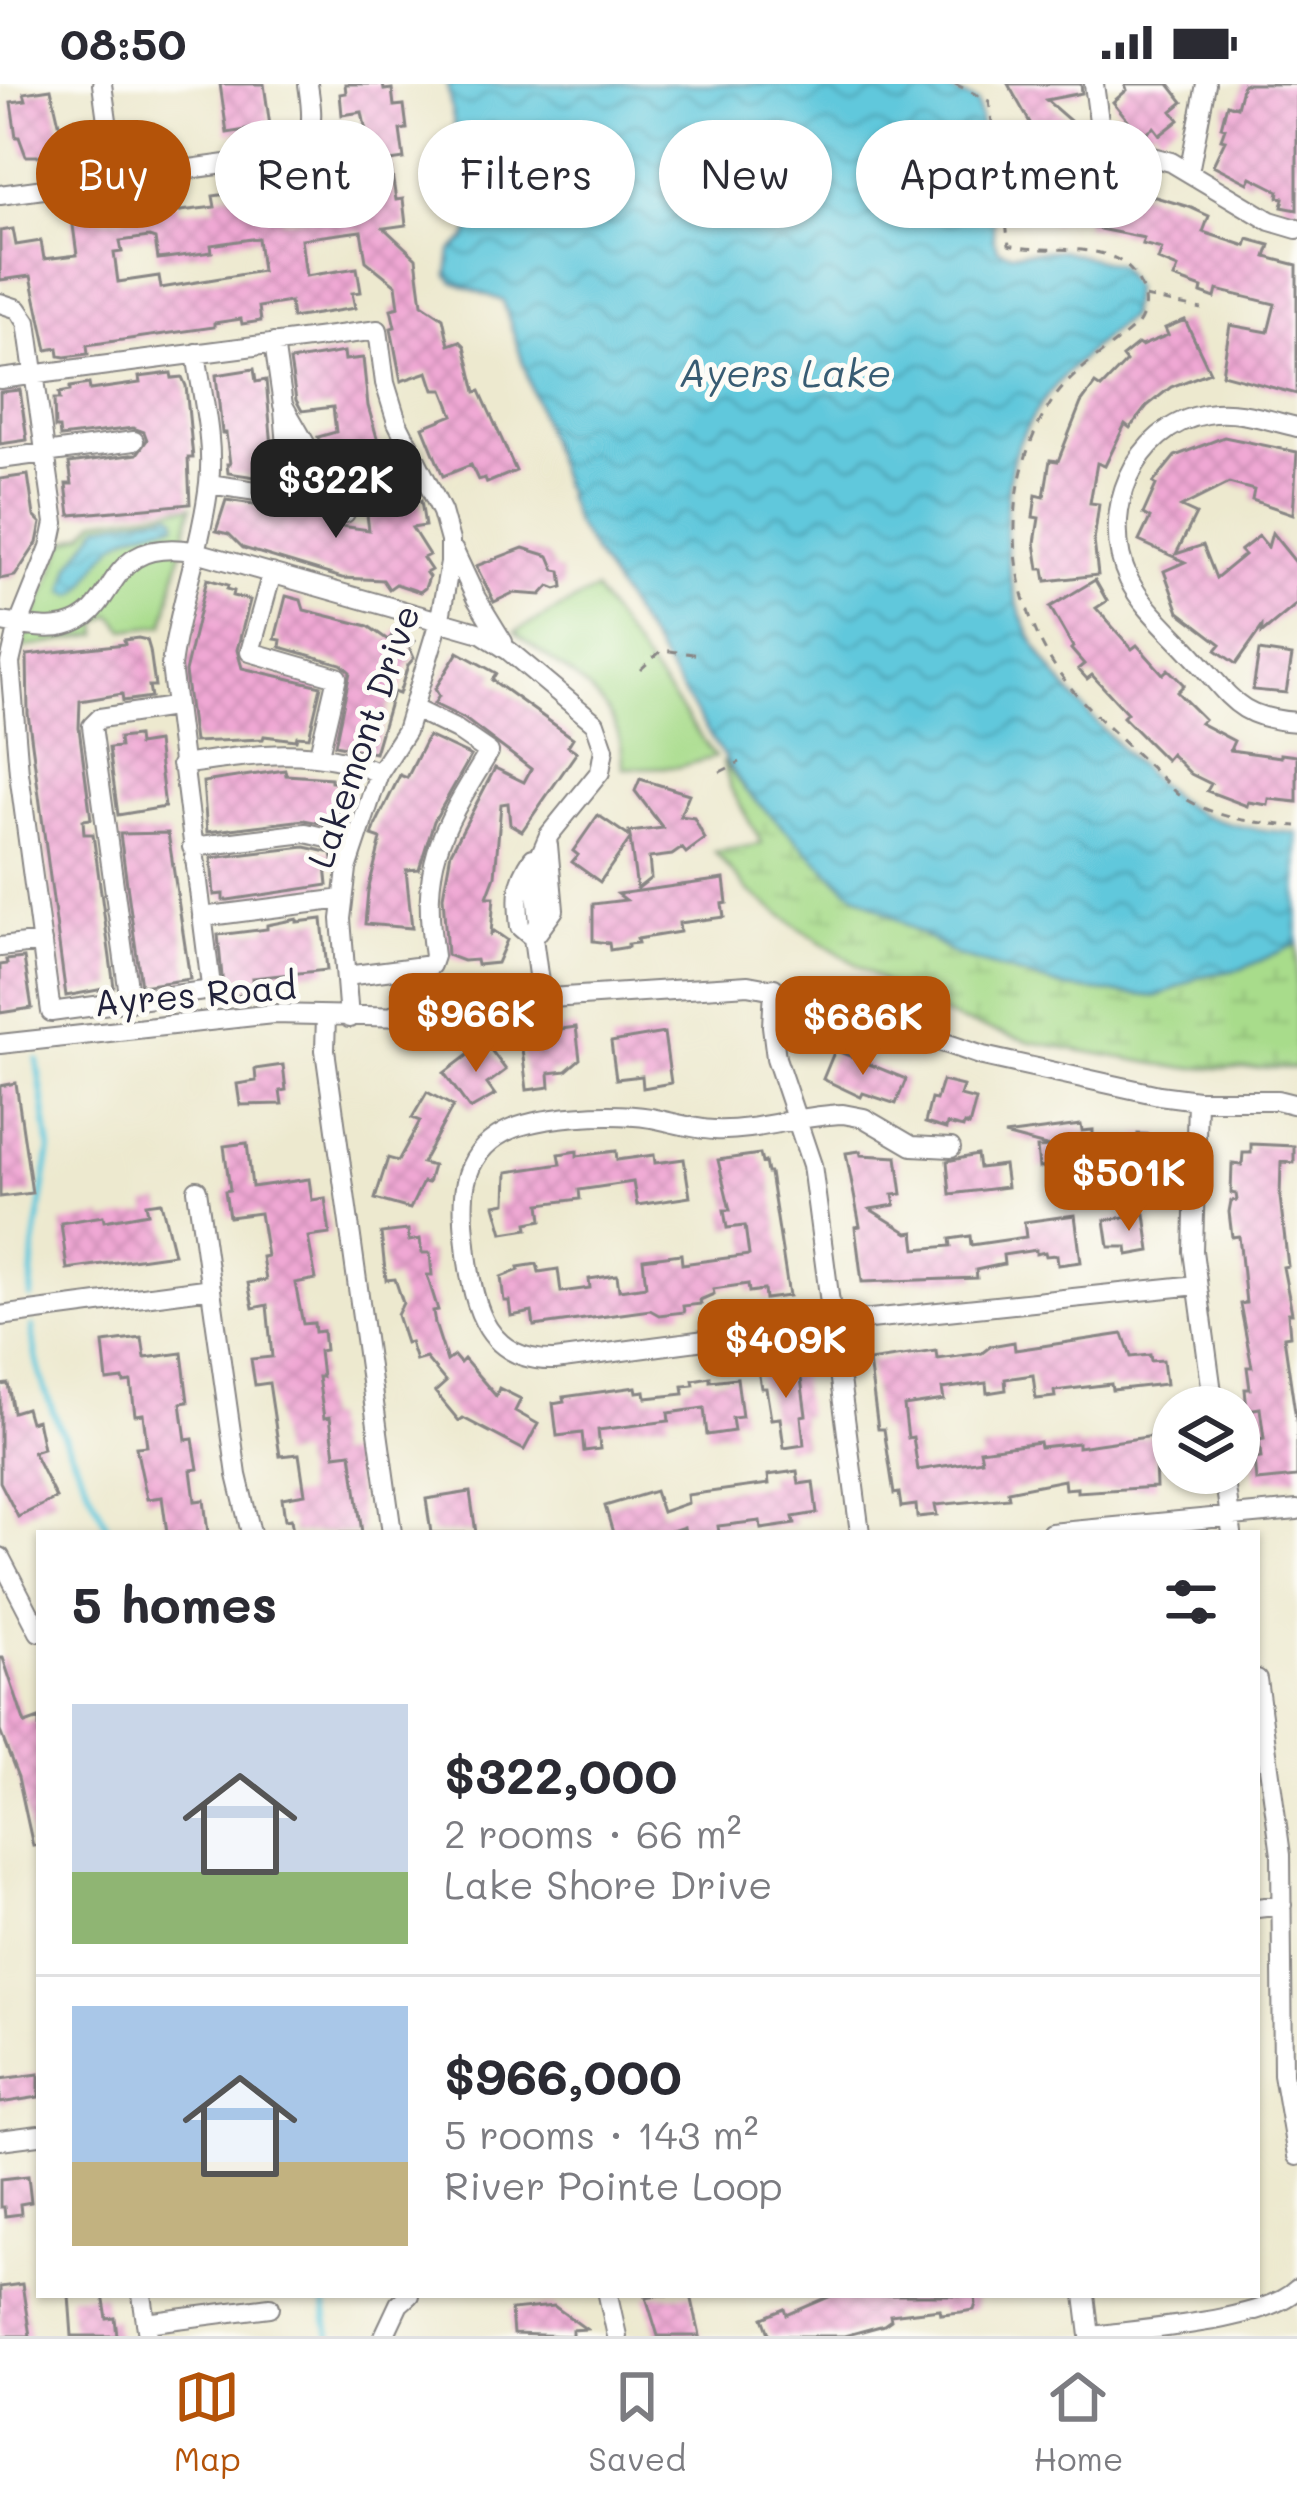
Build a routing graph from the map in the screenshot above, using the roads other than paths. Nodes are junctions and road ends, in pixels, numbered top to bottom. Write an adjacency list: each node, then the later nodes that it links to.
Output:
1 (102, 84): 5 (street)
2 (308, 84): 6 (street)
3 (1094, 84): 7 (street)
4 (1206, 84): 7 (street)
5 (107, 120)
6 (191, 169)
7 (1189, 172): 10 (street)
8 (36, 190): 9 (street)
9 (0, 195)
10 (1297, 230)
11 (9, 306): 14 (street)
12 (274, 344): 13 (street, Lakemont Drive); 16 (street); 23 (street, Lakemont Drive)
13 (196, 353): 14 (street, Lakemont Drive); 21 (street)
14 (37, 374): 15 (street, Lakemont Drive); 19 (street)
15 (0, 380)
16 (283, 405): 22 (street); 22 (street)
17 (1297, 428): 31 (street)
18 (134, 441): 19 (street)
19 (47, 452): 20 (street); 27 (street)
20 (0, 459)
21 (209, 484): 22 (street); 24 (street)
22 (291, 496)
23 (450, 541): 26 (street, Lakemont Drive); 28 (street)
24 (193, 551): 25 (street); 27 (street); 29 (street)
25 (272, 573): 26 (street); 32 (street)
26 (440, 618): 28 (street); 30 (street, Lakemont Drive)
27 (10, 623): 35 (street)
28 (509, 651): 44 (street)
29 (173, 707): 33 (street); 45 (street)
30 (414, 709): 34 (street, Lakemont Drive); 42 (street)
31 (1297, 722)
32 (319, 754): 33 (street); 34 (street)
33 (181, 765): 37 (street)
34 (379, 773): 36 (street, Lakemont Drive)
35 (10, 774): 40 (street)
36 (353, 844): 37 (street); 38 (street, Lakemont Drive)
37 (192, 847): 39 (street)
38 (343, 899): 39 (street); 42 (street, Lakemont Drive)
39 (202, 917): 45 (street)
40 (42, 942): 41 (street); 45 (street)
41 (0, 947)
42 (346, 976): 47 (street, Lakemont Drive)
43 (774, 988): 44 (street, Ayres Road); 50 (street, Ayres Road); 52 (street)
44 (541, 997): 47 (street, Ayres Road)
45 (130, 1001)
46 (326, 1016): 47 (street, Ayres Road); 48 (street, Ayres Road); 64 (street)
47 (349, 1018)
48 (0, 1044)
49 (1297, 1091): 51 (street, Ayres Road)
50 (1197, 1100): 51 (street, Ayres Road); 55 (street)
51 (1287, 1102)
52 (798, 1118): 53 (street); 58 (street); 58 (street)
53 (951, 1148)
54 (197, 1190): 56 (street)
55 (1197, 1285): 58 (street); 59 (street)
56 (211, 1288): 57 (street); 63 (street)
57 (0, 1316)
58 (832, 1323): 65 (street)
59 (1211, 1386)
60 (1227, 1494): 62 (street)
61 (1297, 1510): 62 (street)
62 (1231, 1524): 66 (street)
63 (250, 1530)
64 (392, 1530)
65 (860, 1530)
66 (1111, 1530)
67 (0, 1557): 68 (street)
68 (36, 1626)
69 (1260, 1699): 70 (street)
70 (1282, 1905): 71 (street); 74 (street)
71 (1260, 1908)
72 (36, 2135): 73 (street)
73 (0, 2140)
74 (1297, 2156)
75 (1297, 2289): 84 (street)
76 (142, 2298): 81 (street)
77 (406, 2298): 82 (street)
78 (609, 2298): 83 (street)
79 (1085, 2298): 84 (street)
80 (270, 2307): 81 (street)
81 (147, 2330)
82 (384, 2336)
83 (617, 2336)
84 (1091, 2336)

